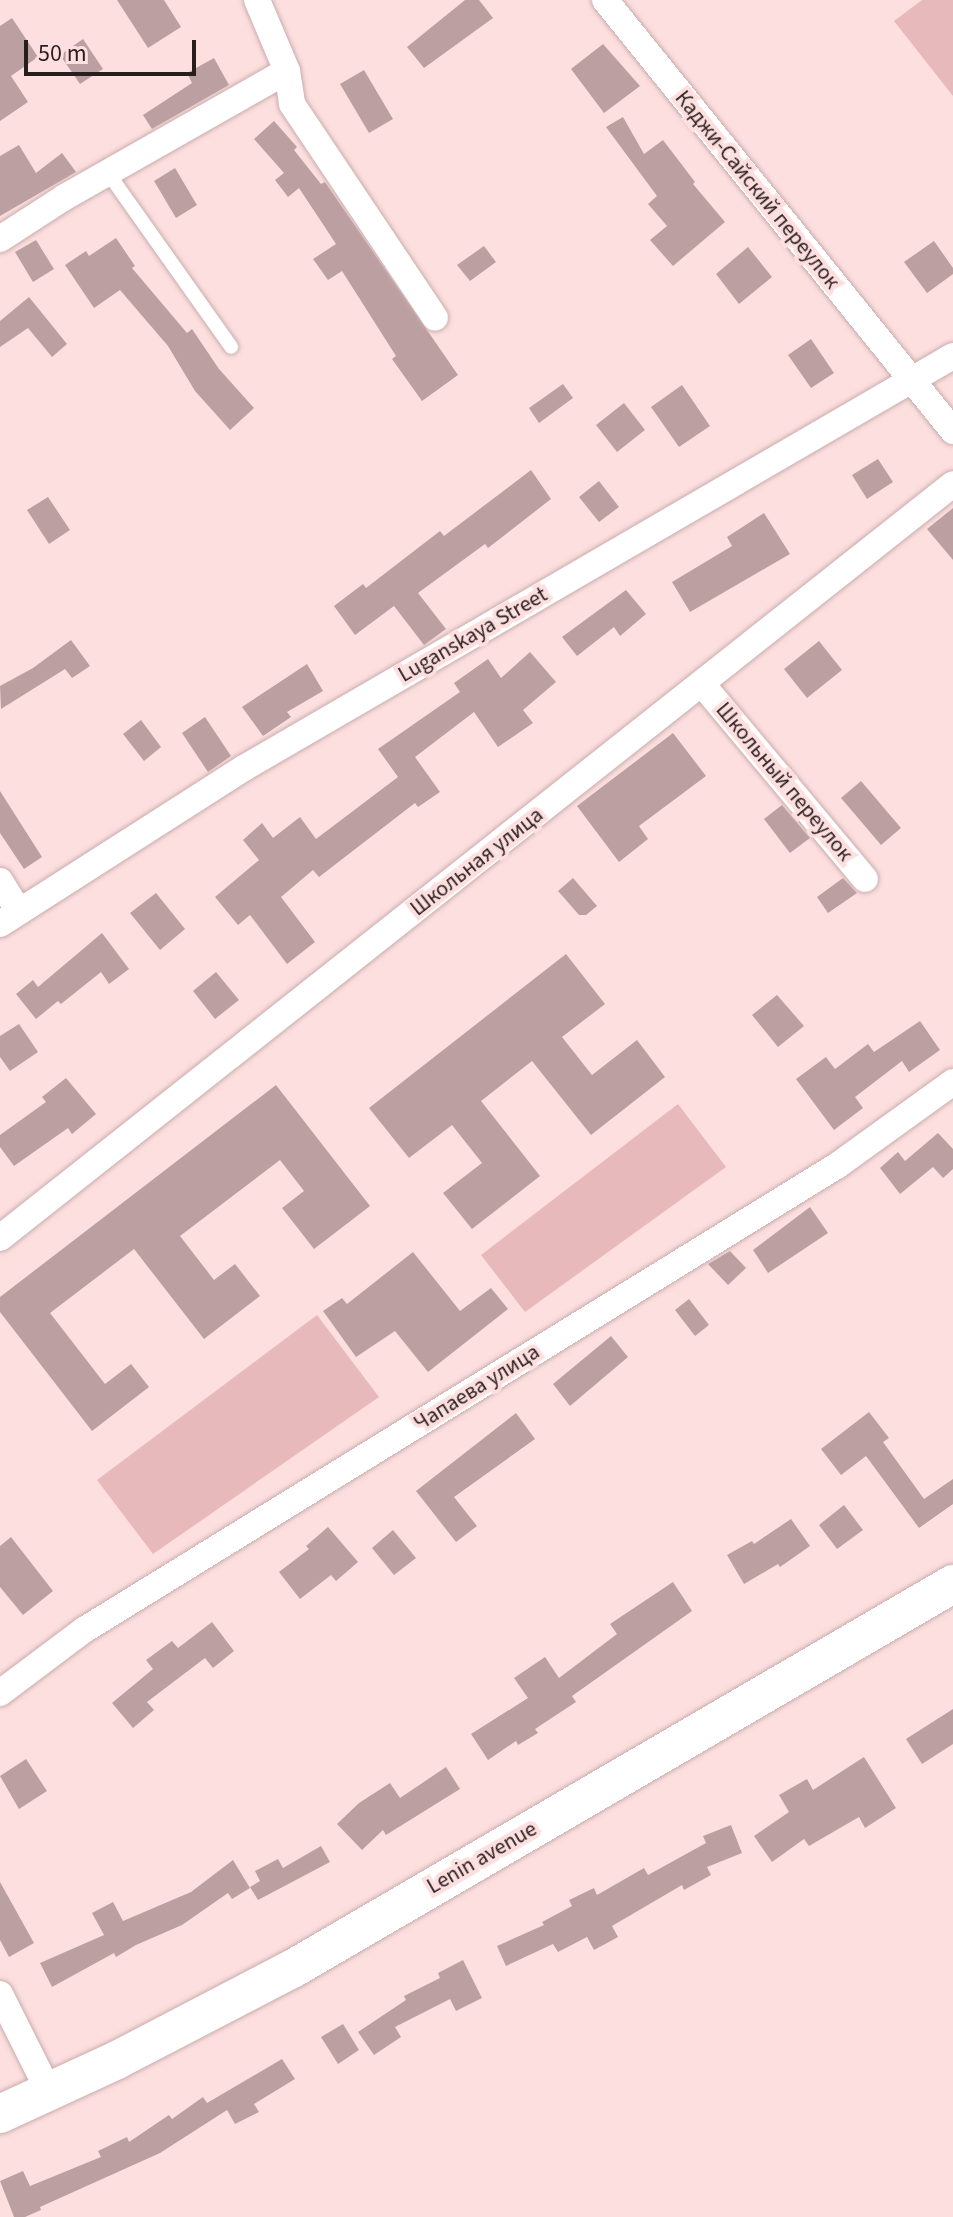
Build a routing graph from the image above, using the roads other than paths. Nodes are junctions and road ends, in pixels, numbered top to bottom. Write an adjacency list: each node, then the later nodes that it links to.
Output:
1 (257, 0): 3 (street)
2 (605, 0): 9 (street, Каджи-Сайский переулок)
3 (287, 71): 4 (street); 6 (street)
4 (108, 173): 5 (street); 7 (lane)
5 (0, 239)
6 (435, 318)
7 (231, 347)
8 (953, 356): 9 (street, Luganskaya Street)
9 (910, 380): 10 (street, Каджи-Сайский переулок); 15 (street, Luganskaya Street)
10 (953, 431)
11 (953, 484): 12 (street, Школьная улица)
12 (702, 684): 13 (street, Школьный переулок); 17 (street, Школьная улица)
13 (865, 879)
14 (0, 881): 15 (street)
15 (9, 918)
16 (953, 1082): 19 (street, Чапаева улица)
17 (0, 1238)
18 (953, 1584): 21 (main road, Lenin avenue)
19 (0, 1693)
20 (0, 1994): 21 (street)
21 (49, 2092): 22 (main road, Lenin avenue)
22 (0, 2114)

